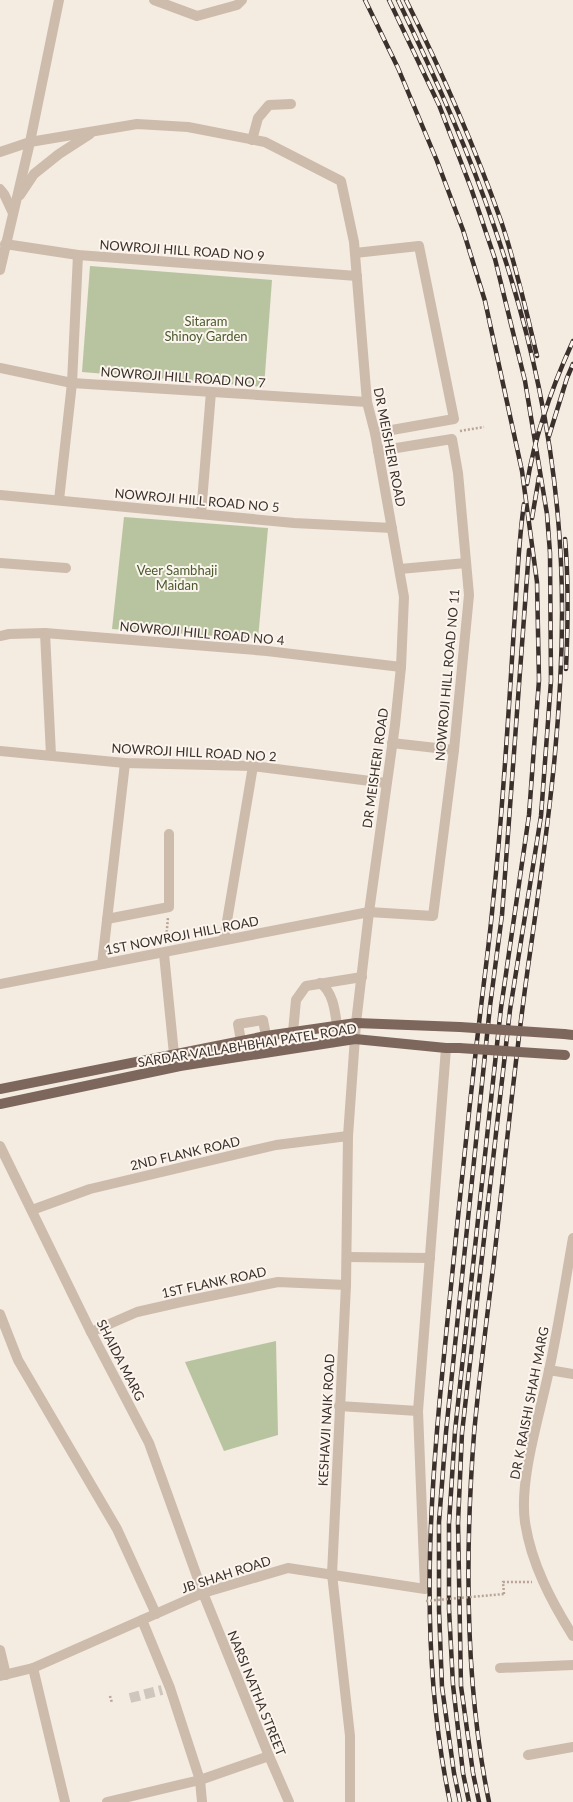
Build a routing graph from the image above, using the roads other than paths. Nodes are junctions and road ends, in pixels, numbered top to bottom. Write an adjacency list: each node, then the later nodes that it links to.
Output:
1 (59, 0): 7 (street)
2 (154, 0): 3 (street)
3 (242, 0)
4 (291, 104): 6 (street)
5 (95, 131): 6 (street, DR MEISHERI ROAD); 7 (street, DR MEISHERI ROAD); 10 (street)
6 (252, 140): 13 (street, DR MEISHERI ROAD)
7 (30, 142): 8 (street, DR MEISHERI ROAD); 10 (street)
8 (0, 152)
9 (0, 189): 11 (street)
10 (16, 200): 11 (street)
11 (13, 213): 12 (street)
12 (5, 244): 14 (street, NOWROJI HILL ROAD NO 9); 15 (street)
13 (355, 253): 16 (street, DR MEISHERI ROAD); 21 (street)
14 (78, 255): 16 (street, NOWROJI HILL ROAD NO 9); 18 (street)
15 (0, 270)
16 (357, 276): 20 (street, DR MEISHERI ROAD)
17 (0, 368): 18 (street, NOWROJI HILL ROAD NO 7)
18 (72, 383): 19 (street, NOWROJI HILL ROAD NO 7); 24 (street)
19 (211, 392): 20 (street, NOWROJI HILL ROAD NO 7); 25 (street)
20 (367, 402): 21 (street, DR MEISHERI ROAD)
21 (375, 433): 22 (street, DR MEISHERI ROAD)
22 (378, 451): 26 (street, DR MEISHERI ROAD); 28 (street, NOWROJI HILL ROAD NO 11)
23 (0, 495): 24 (street, NOWROJI HILL ROAD NO 5)
24 (59, 500): 25 (street, NOWROJI HILL ROAD NO 5)
25 (201, 514): 26 (street, NOWROJI HILL ROAD NO 5)
26 (392, 528): 30 (street, DR MEISHERI ROAD)
27 (0, 563): 29 (street)
28 (466, 563): 30 (street); 35 (street, NOWROJI HILL ROAD NO 11)
29 (66, 568)
30 (400, 569): 33 (street, DR MEISHERI ROAD)
31 (45, 633): 32 (street, NOWROJI HILL ROAD NO 4); 33 (street, NOWROJI HILL ROAD NO 4); 37 (street)
32 (0, 636)
33 (400, 667): 34 (street, DR MEISHERI ROAD)
34 (392, 743): 35 (street); 40 (street, DR MEISHERI ROAD)
35 (454, 750): 43 (street, NOWROJI HILL ROAD NO 11)
36 (0, 751): 37 (street, NOWROJI HILL ROAD NO 2)
37 (51, 755): 38 (street, NOWROJI HILL ROAD NO 2)
38 (125, 763): 39 (street, NOWROJI HILL ROAD NO 2); 44 (street)
39 (253, 766): 40 (street, NOWROJI HILL ROAD NO 2); 45 (street)
40 (386, 783): 42 (street, DR MEISHERI ROAD)
41 (169, 834): 44 (street)
42 (369, 912): 43 (street, 1ST NOWROJI HILL ROAD); 45 (street, 1ST NOWROJI HILL ROAD); 48 (street, DR MEISHERI ROAD)
43 (433, 916)
44 (107, 919): 47 (street)
45 (224, 939): 46 (street, 1ST NOWROJI HILL ROAD)
46 (164, 954): 47 (street, 1ST NOWROJI HILL ROAD); 59 (street)
47 (102, 964): 50 (street, 1ST NOWROJI HILL ROAD)
48 (362, 977): 49 (street); 51 (street, DR MEISHERI ROAD)
49 (320, 983): 52 (street); 53 (street)
50 (0, 984)
51 (356, 1023): 52 (main road, SARDAR VALLABHBHAI PATEL ROAD); 54 (main road, SARDAR VALLABHBHAI PATEL ROAD, bridge); 56 (street, DR MEISHERI ROAD)
52 (337, 1026): 53 (main road, SARDAR VALLABHBHAI PATEL ROAD)
53 (293, 1032): 55 (main road, SARDAR VALLABHBHAI PATEL ROAD)
54 (569, 1035)
55 (266, 1036): 57 (main road, SARDAR VALLABHBHAI PATEL ROAD); 57 (street)
56 (355, 1039): 58 (main road, SARDAR VALLABHBHAI PATEL ROAD); 61 (main road, SARDAR VALLABHBHAI PATEL ROAD); 64 (street, KESHAVJI NAIK ROAD)
57 (241, 1041): 59 (main road, SARDAR VALLABHBHAI PATEL ROAD)
58 (446, 1048): 60 (main road, SARDAR VALLABHBHAI PATEL ROAD, bridge); 69 (street)
59 (174, 1054): 61 (street); 62 (main road, SARDAR VALLABHBHAI PATEL ROAD)
60 (569, 1056)
61 (180, 1066): 63 (main road, SARDAR VALLABHBHAI PATEL ROAD)
62 (0, 1089)
63 (0, 1104)
64 (348, 1136): 66 (street, 2ND FLANK ROAD); 68 (street, KESHAVJI NAIK ROAD)
65 (0, 1146): 66 (street, SHAIDA MARG)
66 (32, 1210): 72 (street, SHAIDA MARG)
67 (573, 1238): 73 (street, DR K RAISHI SHAH MARG)
68 (347, 1257): 69 (street); 70 (street, KESHAVJI NAIK ROAD)
69 (430, 1258): 76 (street)
70 (346, 1285): 72 (street, 1ST FLANK ROAD); 75 (street, KESHAVJI NAIK ROAD)
71 (0, 1314): 79 (street)
72 (91, 1332): 78 (street, SHAIDA MARG)
73 (549, 1370): 74 (street); 81 (street, DR K RAISHI SHAH MARG)
74 (573, 1374)
75 (339, 1406): 76 (street); 77 (street, KESHAVJI NAIK ROAD)
76 (418, 1411): 77 (street, JB SHAH ROAD)
77 (332, 1574): 78 (street, JB SHAH ROAD); 95 (street, KESHAVJI NAIK ROAD)
78 (203, 1593): 79 (street, JB SHAH ROAD); 89 (street, NARSI NATHA STREET)
79 (156, 1614): 80 (street, JB SHAH ROAD)
80 (142, 1620): 84 (street, JB SHAH ROAD); 90 (street)
81 (573, 1636)
82 (0, 1650): 86 (street)
83 (573, 1665): 85 (street)
84 (33, 1668): 86 (street, JB SHAH ROAD); 91 (street)
85 (500, 1668)
86 (3, 1676)
87 (573, 1747): 88 (street)
88 (528, 1755)
89 (268, 1756): 90 (street); 94 (street, NARSI NATHA STREET)
90 (200, 1780): 92 (street); 93 (street)
91 (65, 1802)
92 (107, 1802)
93 (202, 1802)
94 (289, 1802)
95 (350, 1802)

